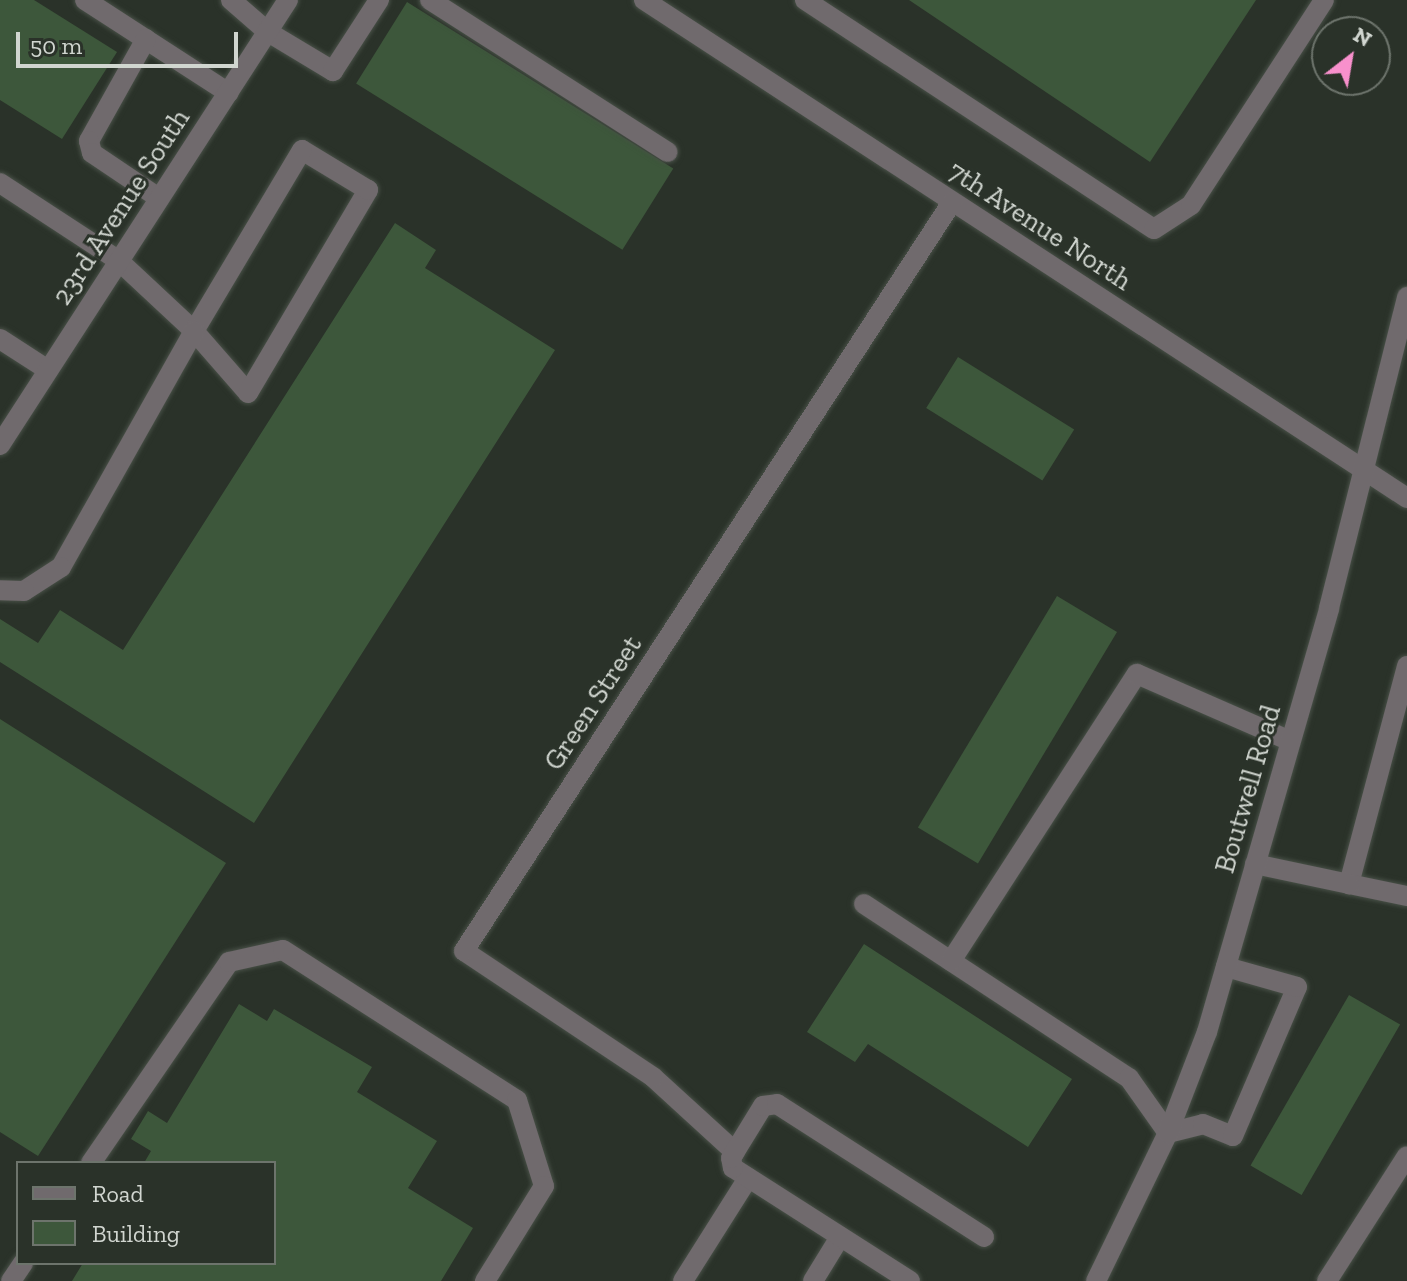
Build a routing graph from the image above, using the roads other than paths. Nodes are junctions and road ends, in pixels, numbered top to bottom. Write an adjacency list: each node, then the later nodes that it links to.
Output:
1 (85, 0): 10 (street)
2 (231, 0): 9 (street)
3 (288, 0): 9 (street, 23rd Avenue South)
4 (379, 0): 9 (street)
5 (430, 0): 12 (street)
6 (644, 0): 15 (street, 7th Avenue North)
7 (805, 0): 8 (street)
8 (1324, 0)
9 (268, 32): 11 (street, 23rd Avenue South)
10 (146, 39): 11 (street); 14 (street)
11 (229, 93): 14 (street, 23rd Avenue South)
12 (668, 152)
13 (0, 183): 16 (street)
14 (159, 198): 16 (street, 23rd Avenue South)
15 (952, 202): 22 (street, 7th Avenue North); 34 (street, Green Street)
16 (119, 261): 18 (street); 20 (street, 23rd Avenue South)
17 (1407, 297): 22 (street, Boutwell Road)
18 (194, 331): 18 (street); 24 (street)
19 (0, 339): 20 (street)
20 (48, 370): 21 (street, 23rd Avenue South)
21 (0, 445)
22 (1363, 471): 23 (street, 7th Avenue North); 26 (street, Boutwell Road)
23 (1407, 498)
24 (0, 590)
25 (1407, 666): 28 (street)
26 (1290, 741): 27 (street, Boutwell Road); 31 (street)
27 (1255, 864): 28 (street); 32 (street, Boutwell Road)
28 (1349, 884): 29 (street)
29 (1407, 896)
30 (864, 904): 31 (street)
31 (951, 961): 33 (street)
32 (1226, 967): 33 (street, Boutwell Road); 33 (street)
33 (1168, 1133): 44 (street, Boutwell Road)
34 (735, 1152): 37 (street); 39 (street)
35 (1407, 1156): 45 (street)
36 (92, 1161): 41 (street)
37 (748, 1178): 38 (street); 40 (street)
38 (840, 1237): 42 (street); 43 (street)
39 (984, 1237)
40 (692, 1278)
41 (485, 1281)
42 (813, 1281)
43 (910, 1281)
44 (1096, 1281)
45 (1327, 1281)

